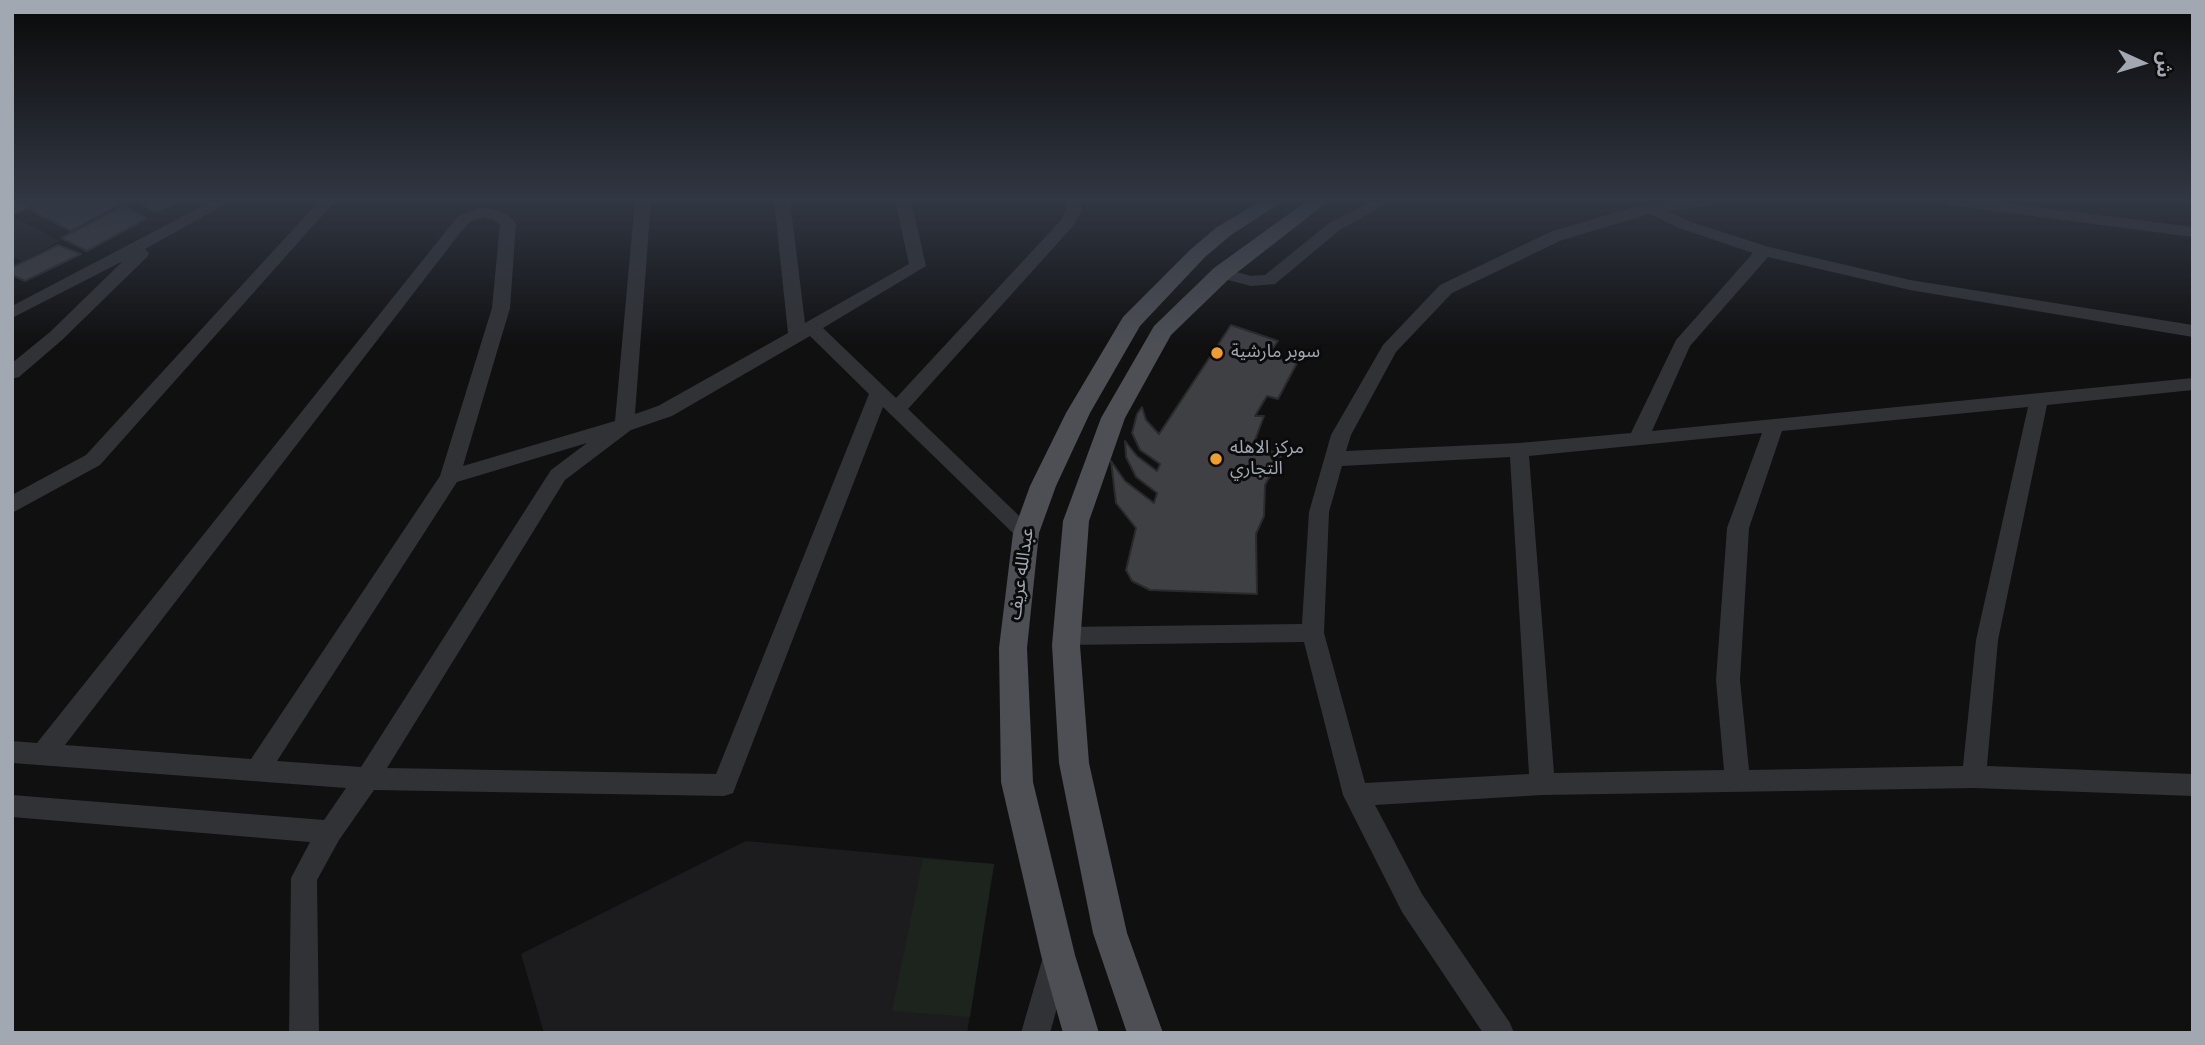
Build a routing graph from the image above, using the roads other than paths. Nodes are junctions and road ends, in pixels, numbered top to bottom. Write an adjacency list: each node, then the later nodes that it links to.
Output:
1 (133, 249): 17 (street)
2 (145, 249): 20 (street)
3 (284, 249): 31 (street)
4 (439, 249): 36 (street)
5 (506, 249): 30 (street)
6 (639, 249): 25 (street)
7 (790, 249): 18 (street)
8 (914, 249): 18 (street)
9 (1044, 249): 24 (street)
10 (1203, 249): 32 (main road, عبدالله عريف)
11 (1254, 249): 16 (main road)
12 (1307, 249): 16 (street)
13 (1530, 249): 29 (street)
14 (1757, 249): 15 (street)
15 (1764, 251): 19 (street); 27 (street)
16 (1222, 273): 34 (main road)
17 (12, 313)
18 (804, 331): 22 (street); 25 (street)
19 (2193, 331)
20 (12, 373)
21 (2193, 384): 23 (street)
22 (879, 393): 24 (street); 39 (street)
23 (2039, 399): 26 (street); 38 (street)
24 (897, 410): 32 (street)
25 (624, 425): 30 (street); 39 (street)
26 (1774, 426): 27 (street); 40 (street)
27 (1638, 439): 28 (street)
28 (1519, 450): 29 (street); 41 (street)
29 (1334, 459): 33 (street)
30 (450, 477): 37 (street)
31 (12, 505)
32 (1026, 533): 46 (main road, عبدالله عريف)
33 (1312, 633): 34 (street); 43 (street)
34 (1066, 636): 50 (main road)
35 (12, 752): 36 (street)
36 (44, 753): 37 (street)
37 (258, 770): 39 (street)
38 (1974, 777): 40 (street); 42 (street)
39 (367, 779): 45 (street)
40 (1738, 781): 41 (street)
41 (1542, 783): 43 (street)
42 (2193, 785)
43 (1356, 796): 51 (street)
44 (13, 808): 45 (street)
45 (330, 832): 47 (street)
46 (1058, 955): 48 (street); 49 (main road, عبدالله عريف)
47 (304, 1033)
48 (1035, 1033)
49 (1082, 1033)
50 (1145, 1033)
51 (1500, 1033)

